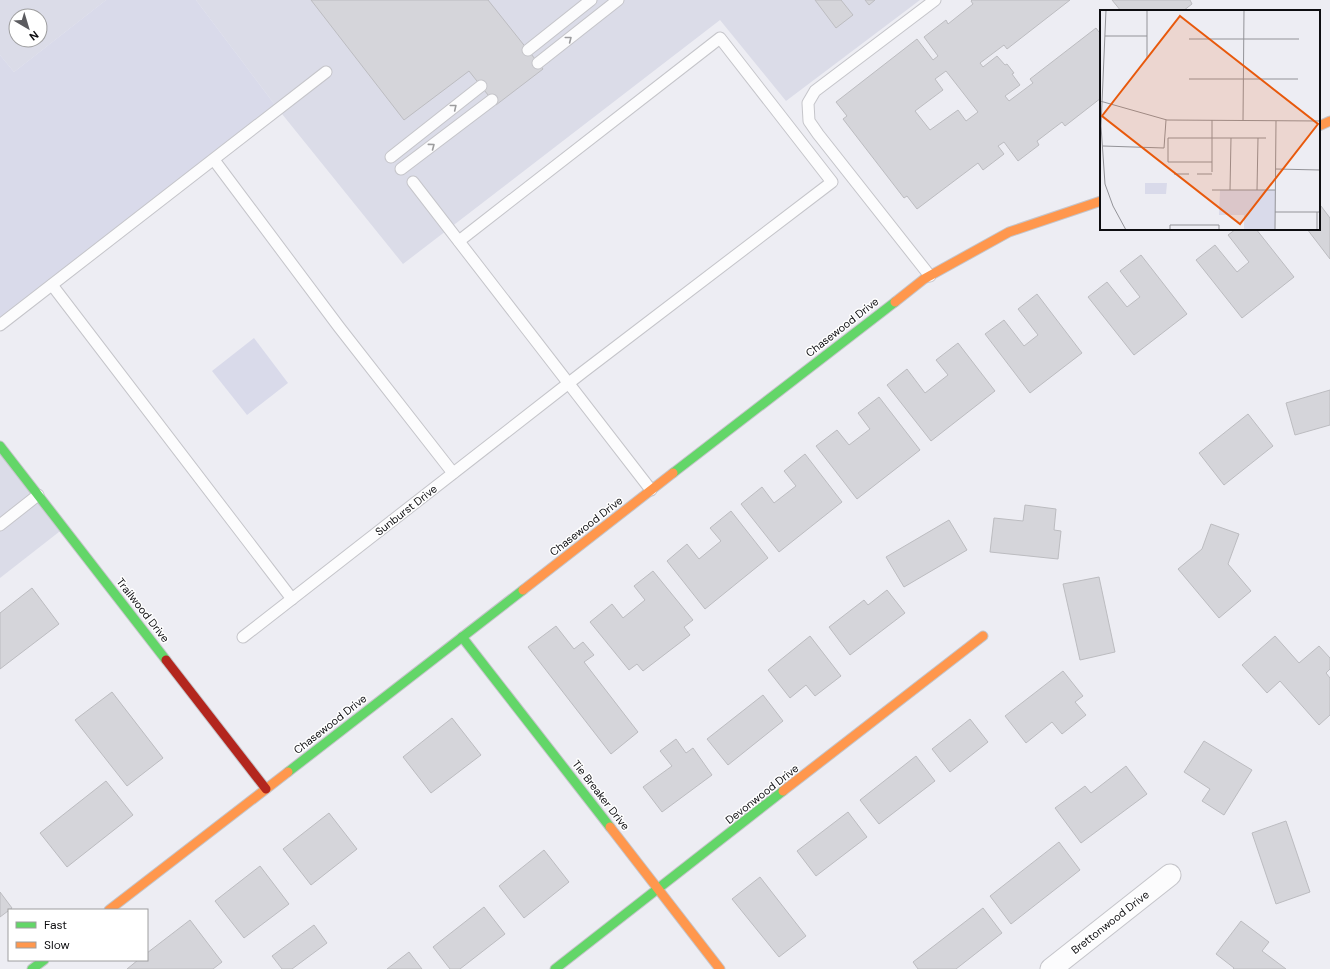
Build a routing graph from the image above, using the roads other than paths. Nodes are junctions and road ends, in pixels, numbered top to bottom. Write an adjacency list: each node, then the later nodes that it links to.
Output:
1 (591, 0): 4 (lane)
2 (618, 0): 5 (lane, one-way to 2)
3 (935, 0): 17 (lane)
4 (528, 50)
5 (538, 63)
6 (326, 72): 12 (lane)
7 (480, 86): 11 (lane, one-way to 7)
8 (492, 100): 13 (lane, one-way to 8)
9 (1330, 121): 10 (street)
10 (1320, 126)
11 (391, 157)
12 (214, 160): 18 (lane); 22 (lane)
13 (400, 169)
14 (413, 182): 16 (lane)
15 (1100, 201): 17 (street, Chasewood Drive)
16 (459, 241): 20 (lane); 20 (lane, Sunburst Drive)
17 (930, 276): 23 (street, Chasewood Drive)
18 (52, 285): 19 (lane); 26 (lane)
19 (0, 325)
20 (568, 383): 22 (lane, Sunburst Drive); 23 (lane)
21 (0, 446): 24 (street, Trailwood Drive)
22 (453, 473): 26 (lane, Sunburst Drive)
23 (651, 490): 29 (street, Chasewood Drive)
24 (38, 495): 25 (lane); 30 (street, Trailwood Drive)
25 (0, 525)
26 (292, 599): 28 (lane, Sunburst Drive)
27 (983, 636): 32 (street, Devonwood Drive)
28 (243, 637)
29 (462, 637): 30 (street, Chasewood Drive); 32 (street, Tie Breaker Drive)
30 (266, 789): 33 (street, Chasewood Drive)
31 (1170, 876): 38 (street, Brettonwood Drive)
32 (659, 889): 36 (street, Devonwood Drive); 37 (street, Tie Breaker Drive)
33 (110, 909)
34 (43, 961): 35 (street)
35 (32, 969)
36 (555, 969)
37 (720, 969)
38 (1051, 969)

